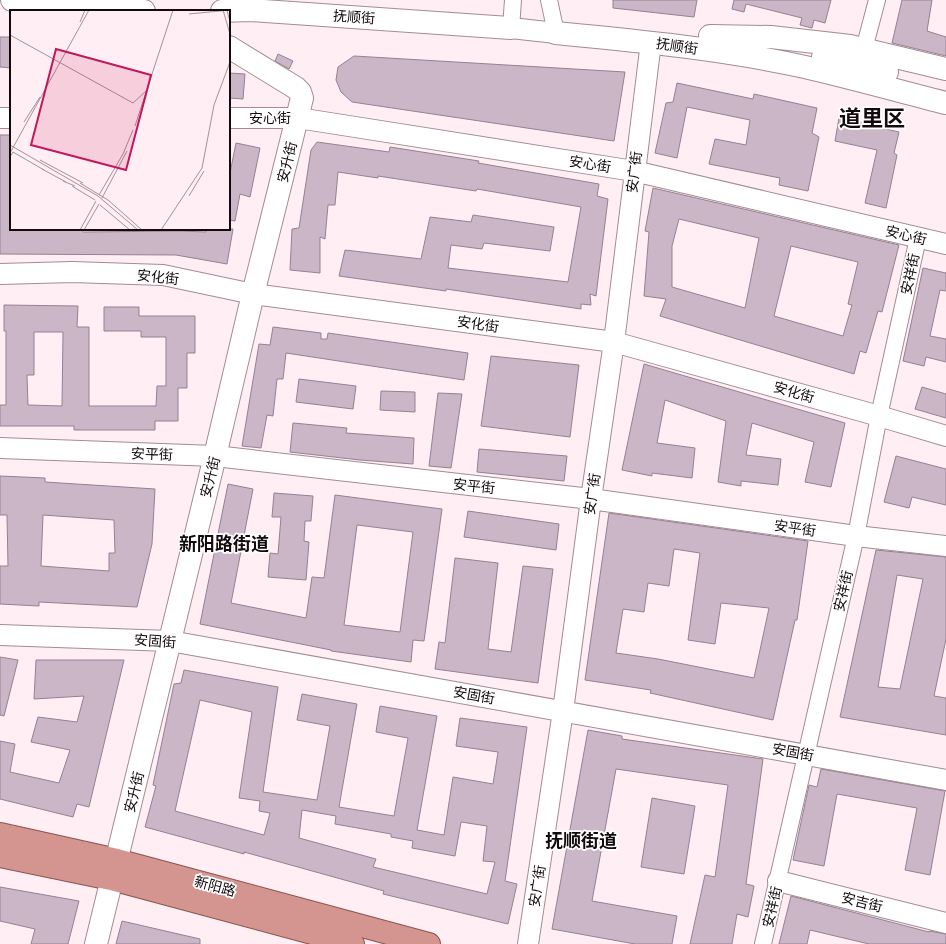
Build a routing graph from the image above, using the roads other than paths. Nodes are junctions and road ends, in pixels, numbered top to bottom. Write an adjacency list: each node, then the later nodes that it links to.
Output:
1 (12, 0): 5 (main road)
2 (513, 0): 7 (street)
3 (549, 0): 8 (street)
4 (877, 0): 12 (street)
5 (132, 10)
6 (230, 11): 7 (main road, 抚顺街)
7 (511, 28): 8 (street)
8 (556, 32): 9 (main road, 抚顺街); 10 (main road, 抚顺街)
9 (710, 36): 12 (main road, 抚顺街); 14 (main road, 抚顺街)
10 (651, 42): 15 (main road, 抚顺街); 18 (street, 安广街)
11 (230, 48): 17 (main road, 安升街)
12 (864, 49): 13 (main road, 抚顺街)
13 (946, 70)
14 (946, 88)
15 (946, 103)
16 (230, 118): 17 (street, 安心街)
17 (298, 118): 18 (street, 安心街); 22 (main road, 安升街)
18 (634, 171): 19 (street, 安心街); 23 (street, 安广街)
19 (918, 238): 20 (street, 安心街); 24 (street, 安祥街)
20 (946, 244)
21 (0, 274): 22 (street, 安化街)
22 (253, 294): 23 (street, 安化街); 27 (main road, 安升街)
23 (614, 342): 24 (street, 安化街); 28 (street, 安广街)
24 (879, 416): 25 (street, 安化街); 29 (street, 安祥街)
25 (946, 436)
26 (0, 448): 27 (street, 安平街)
27 (215, 456): 28 (street, 安平街); 32 (main road, 安升街)
28 (591, 499): 29 (street, 安平街); 33 (street, 安广街)
29 (856, 536): 30 (street, 安平街); 34 (street, 安祥街)
30 (946, 546)
31 (0, 636): 32 (street, 安固街)
32 (170, 641): 33 (street, 安固街); 38 (main road, 安升街)
33 (563, 711): 34 (street, 安固街); 44 (street, 安广街)
34 (806, 754): 35 (street, 安固街); 39 (street, 安祥街)
35 (946, 780)
36 (0, 834): 38 (highway, 新阳路)
37 (0, 856): 38 (highway, 新阳路)
38 (114, 870): 41 (main road, 安升街); 42 (highway, 新阳路); 43 (highway, 新阳路)
39 (778, 881): 40 (street, 安吉街); 45 (street, 安祥街)
40 (946, 923)
41 (96, 944)
42 (353, 944)
43 (429, 944)
44 (528, 944)
45 (763, 944)

